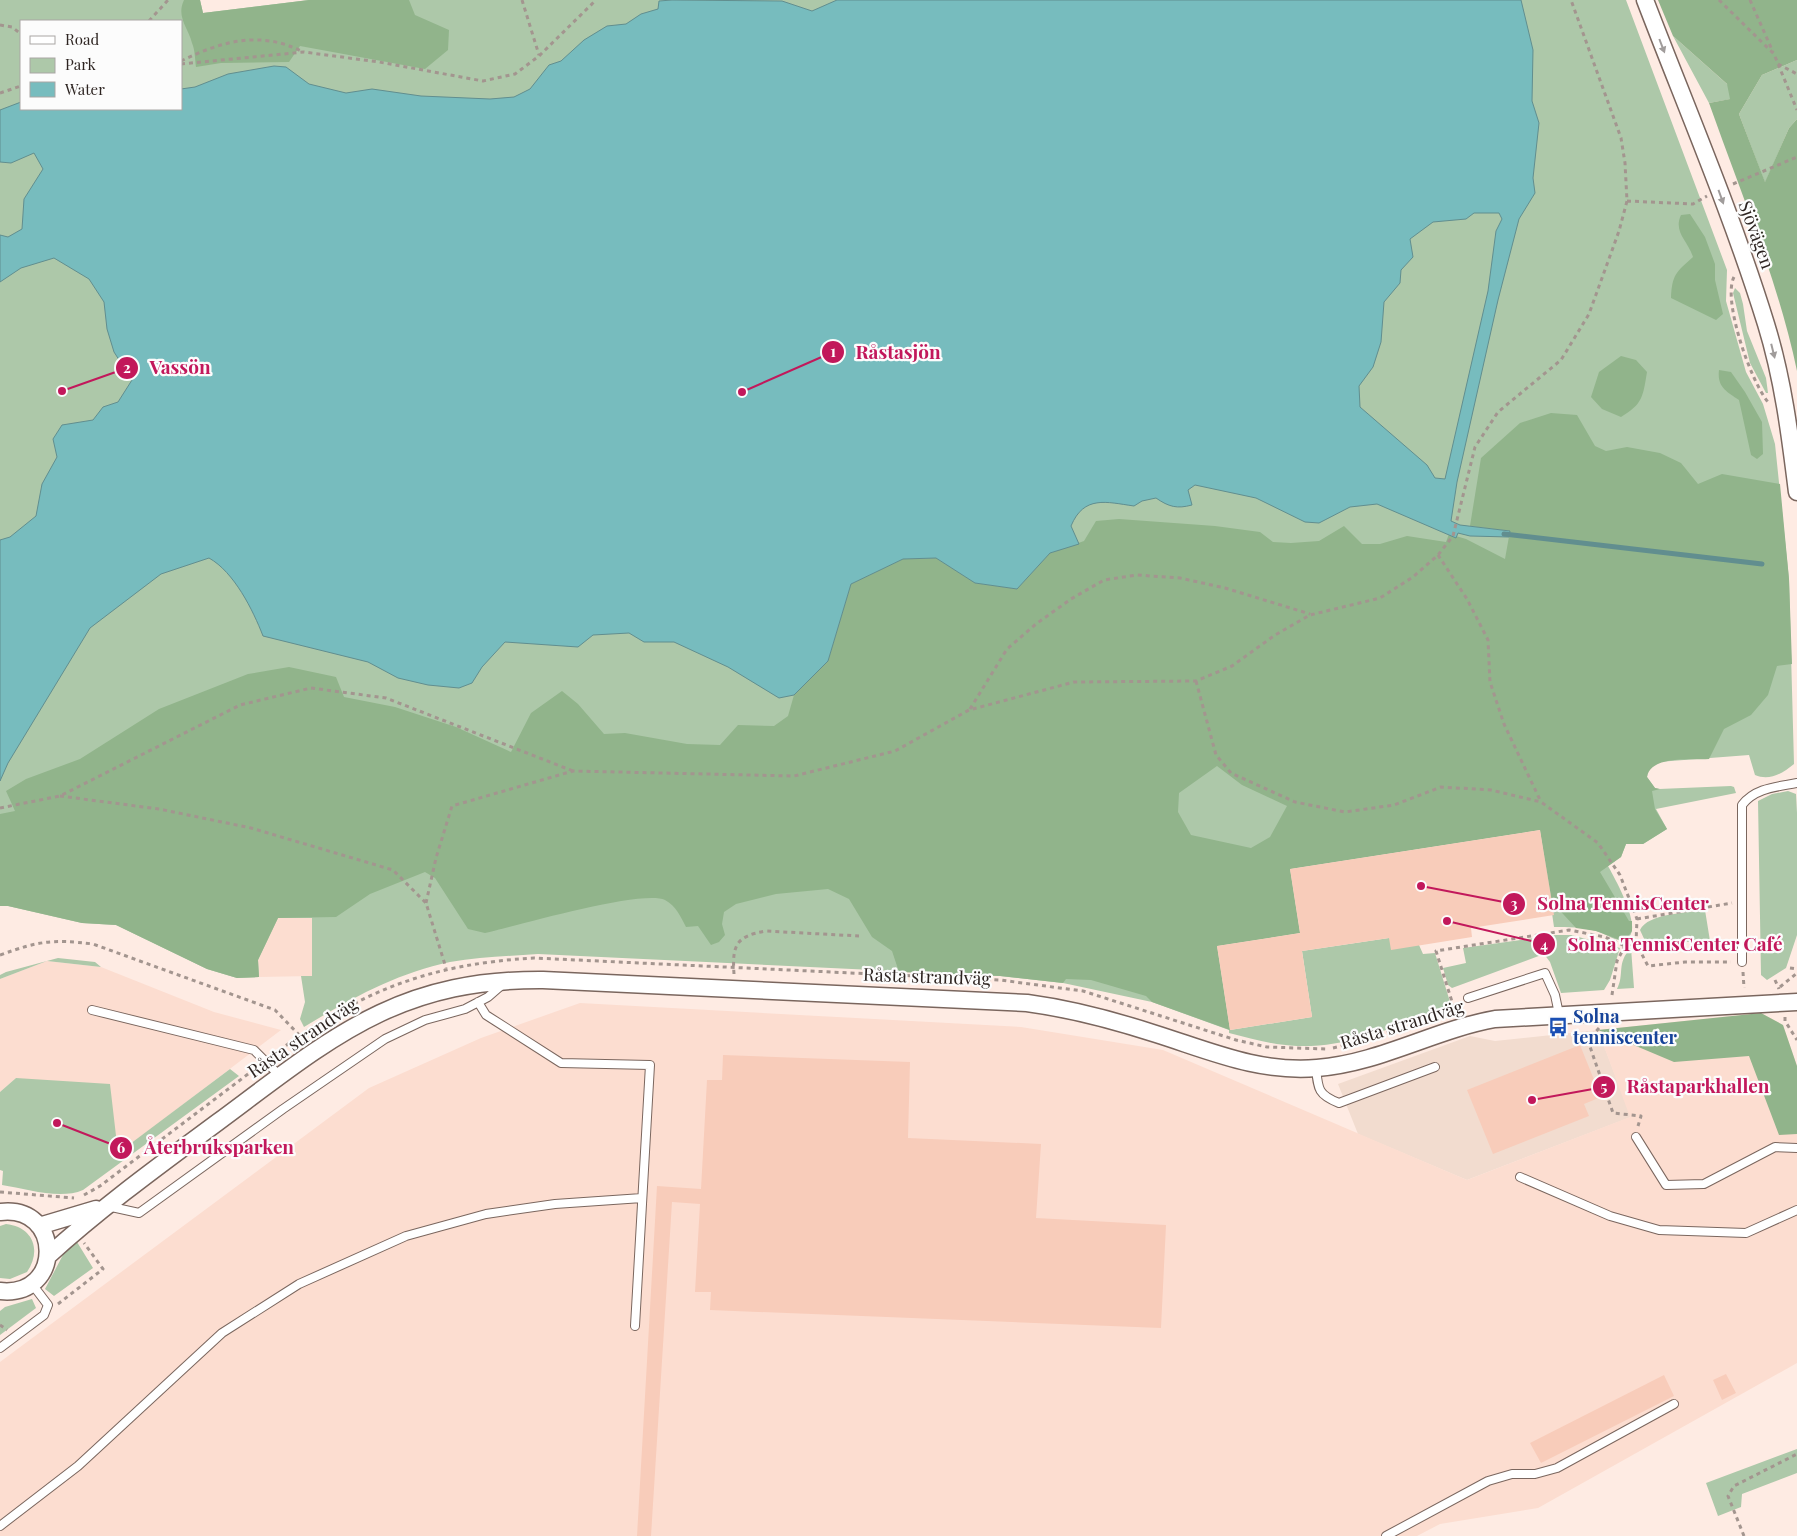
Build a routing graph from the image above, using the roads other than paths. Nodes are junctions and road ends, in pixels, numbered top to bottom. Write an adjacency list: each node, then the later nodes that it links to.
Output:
1 (1645, 0): 2 (street, Sjövägen, one-way to 2)
2 (1797, 492)
3 (1797, 783): 4 (lane)
4 (1742, 962)
5 (508, 980): 6 (lane); 12 (street, Råsta strandväg); 13 (street, Råsta strandväg)
6 (478, 1002): 17 (lane); 18 (lane)
7 (1468, 1002): 10 (lane)
8 (1797, 1002): 10 (street, Råsta strandväg)
9 (92, 1010): 13 (lane)
10 (1559, 1014): 12 (street, Råsta strandväg)
11 (1435, 1066): 12 (lane)
12 (1316, 1068)
13 (280, 1076): 18 (street, Råsta strandväg)
14 (1636, 1137): 15 (lane)
15 (1797, 1148)
16 (1520, 1177): 19 (lane)
17 (642, 1198): 25 (lane); 28 (lane)
18 (106, 1205): 21 (street, Råsta strandväg); 22 (street, Råsta strandväg)
19 (1797, 1210)
20 (0, 1212): 21 (street)
21 (40, 1226): 22 (street)
22 (48, 1256): 23 (street)
23 (32, 1284): 24 (street); 26 (lane)
24 (4, 1295)
25 (634, 1326)
26 (0, 1348)
27 (1674, 1404): 29 (lane)
28 (0, 1526)
29 (1386, 1536)

